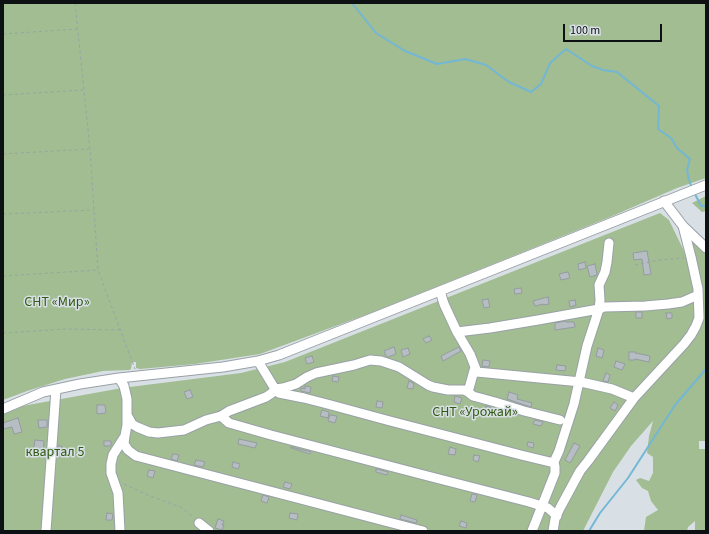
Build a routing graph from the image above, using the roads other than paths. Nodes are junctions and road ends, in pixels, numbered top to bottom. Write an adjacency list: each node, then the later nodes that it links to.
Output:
1 (702, 186): 2 (street)
2 (664, 201): 3 (street); 6 (street)
3 (683, 226): 5 (street); 7 (street)
4 (609, 243): 8 (street)
5 (706, 248)
6 (440, 291): 9 (street); 10 (street)
7 (698, 296): 8 (street); 17 (street)
8 (599, 309): 9 (street); 13 (street)
9 (457, 332): 11 (street)
10 (258, 360): 12 (street); 15 (street)
11 (475, 366): 13 (street); 16 (street)
12 (119, 378): 14 (street); 19 (street)
13 (579, 382): 17 (street); 23 (street)
14 (56, 389): 18 (street); 27 (street)
15 (275, 389): 16 (street); 20 (street); 23 (street)
16 (468, 392): 21 (street)
17 (634, 398): 25 (street)
18 (3, 409)
19 (127, 415): 20 (street); 22 (street)
20 (221, 416): 24 (street)
21 (560, 420)
22 (125, 436): 28 (street); 30 (street)
23 (554, 462): 24 (street)
24 (542, 506): 25 (street); 31 (street)
25 (557, 516): 32 (street)
26 (199, 523): 29 (street)
27 (46, 531)
28 (120, 531)
29 (209, 531)
30 (423, 531)
31 (532, 531)
32 (553, 531)

